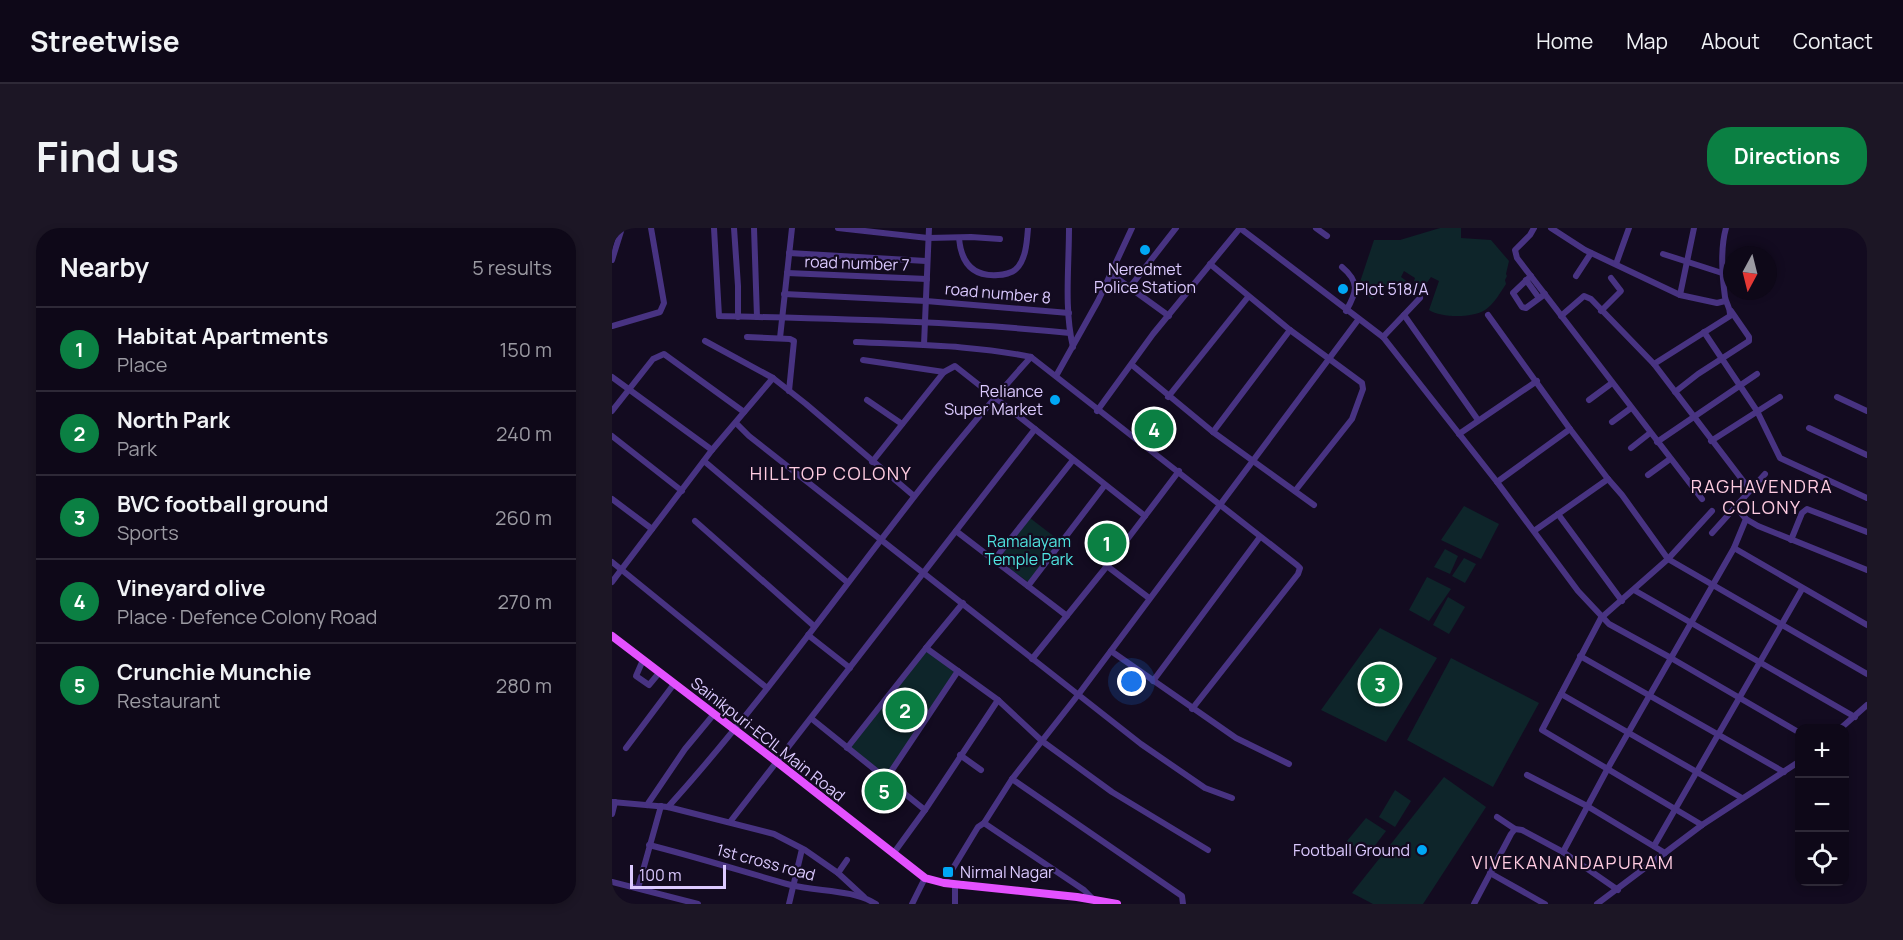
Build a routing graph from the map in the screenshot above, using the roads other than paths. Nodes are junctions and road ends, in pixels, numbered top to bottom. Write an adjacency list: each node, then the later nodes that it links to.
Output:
1 (622, 228): 28 (street)
2 (651, 228): 62 (street)
3 (714, 228): 58 (street)
4 (734, 228): 58 (street)
5 (754, 228): 59 (street)
6 (792, 228): 25 (street)
7 (838, 228): 23 (street)
8 (929, 228): 23 (street)
9 (1028, 228): 22 (street)
10 (1069, 228): 52 (street)
11 (1131, 228): 36 (street)
12 (1176, 228): 41 (street)
13 (1240, 228): 31 (street); 50 (street)
14 (1316, 228): 21 (street)
15 (1534, 228): 38 (street)
16 (1551, 228): 26 (street)
17 (1629, 228): 32 (street)
18 (1686, 228): 20 (street)
19 (1726, 228): 35 (street)
20 (1694, 229): 30 (street)
21 (1327, 236)
22 (959, 237): 23 (street); 24 (street)
23 (928, 238): 29 (street)
24 (1000, 240)
25 (789, 253): 29 (street); 34 (street)
26 (1591, 253): 32 (street); 37 (street)
27 (1663, 254): 30 (street)
28 (612, 260)
29 (926, 261): 40 (street)
30 (1687, 262): 35 (street); 43 (street)
31 (1210, 264): 45 (street); 56 (street)
32 (1616, 264): 43 (street)
33 (1342, 267): 50 (street)
34 (787, 273): 40 (street, road number 7); 42 (street)
35 (1722, 273): 48 (street)
36 (1111, 274): 41 (street); 72 (street)
37 (1576, 276)
38 (1529, 278): 44 (street); 44 (street)
39 (1611, 278): 51 (street)
40 (927, 279): 47 (street)
41 (1130, 287): 56 (street)
42 (784, 294): 47 (street, road number 8); 55 (street)
43 (1680, 295): 48 (street)
44 (1542, 296): 57 (street)
45 (1248, 297): 63 (street); 91 (street)
46 (1420, 298): 53 (street)
47 (926, 301): 52 (street, road number 8); 61 (street)
48 (1725, 301): 49 (street)
49 (1731, 310): 64 (street); 74 (street)
50 (1346, 311): 60 (street)
51 (1601, 311): 57 (street); 77 (street)
52 (1069, 313): 65 (street)
53 (1404, 315): 68 (street); 103 (street)
54 (1488, 315): 84 (street)
55 (783, 316): 59 (street); 61 (street); 67 (street)
56 (1169, 316): 78 (street)
57 (1561, 316): 85 (street)
58 (738, 317): 59 (street)
59 (757, 317)
60 (1358, 320): 68 (street); 75 (street)
61 (925, 322): 65 (street); 71 (street)
62 (612, 327)
63 (1290, 330): 75 (street); 110 (street)
64 (1704, 332): 74 (street); 77 (street)
65 (1070, 333): 72 (street)
66 (747, 337): 67 (street)
67 (780, 338): 88 (street)
68 (1383, 338): 112 (street)
69 (705, 341): 83 (street)
70 (856, 342): 71 (street)
71 (924, 345): 73 (street)
72 (1073, 348): 81 (street)
73 (1031, 357): 81 (street); 90 (street)
74 (1722, 357): 86 (street); 89 (street)
75 (1328, 359): 122 (street); 132 (street)
76 (863, 360): 79 (street)
77 (1654, 364): 89 (street)
78 (1132, 365): 91 (street); 98 (street)
79 (944, 372): 90 (street); 106 (street)
80 (1757, 374): 86 (street)
81 (1056, 376): 98 (street)
82 (612, 377): 87 (street)
83 (773, 378): 88 (street); 101 (street)
84 (1537, 381): 103 (street); 109 (street)
85 (1612, 383): 95 (street); 96 (street)
86 (1739, 386): 99 (street); 102 (street)
87 (629, 389): 97 (street); 101 (street); 117 (street)
88 (789, 391): 123 (street)
89 (1675, 392): 102 (street)
90 (994, 397): 108 (street); 133 (street)
91 (1168, 397): 110 (street)
92 (1780, 397): 99 (street)
93 (1837, 397): 100 (street)
94 (867, 400): 106 (street)
95 (1589, 400)
96 (1631, 408): 105 (street); 111 (street)
97 (612, 411)
98 (1097, 411): 124 (street)
99 (1757, 411): 114 (street); 134 (street)
100 (1867, 411)
101 (744, 412): 104 (street)
102 (1693, 417): 114 (street); 115 (street)
103 (1478, 420): 112 (street)
104 (736, 423): 117 (street); 151 (street)
105 (1612, 423)
106 (902, 424): 123 (street)
107 (1809, 428): 118 (street)
108 (1035, 429): 120 (street); 146 (street)
109 (1570, 429): 127 (street); 128 (street)
110 (1213, 432): 122 (street)
111 (1650, 433): 115 (street); 116 (street)
112 (1459, 434): 128 (street)
113 (612, 436): 131 (street)
114 (1712, 441): 130 (street)
115 (1657, 442): 119 (street)
116 (1631, 448)
117 (712, 450): 121 (street)
118 (1867, 455)
119 (1670, 459): 126 (street); 136 (street)
120 (1073, 460): 129 (street); 155 (street)
121 (704, 461): 131 (street); 162 (street)
122 (1254, 461): 132 (street); 137 (street)
123 (872, 462): 133 (street)
124 (1179, 471): 137 (street); 142 (street)
125 (1765, 474): 130 (street)
126 (1648, 475)
127 (1608, 479): 141 (street); 154 (street)
128 (1497, 482): 147 (street)
129 (1105, 484): 142 (street); 164 (street)
130 (1750, 490): 139 (street)
131 (682, 491): 145 (street)
132 (1295, 491): 138 (street)
133 (914, 496): 151 (street)
134 (1867, 498)
135 (612, 499): 145 (street)
136 (1702, 500)
137 (1221, 505): 150 (street); 167 (street)
138 (1314, 505)
139 (1736, 507): 143 (street); 148 (street)
140 (1712, 511): 154 (street)
141 (1558, 514): 147 (street); 168 (street)
142 (1145, 516): 157 (street)
143 (1746, 519): 152 (street); 153 (street)
144 (695, 521): 175 (street)
145 (652, 529): 158 (street)
146 (956, 531): 155 (street); 160 (street)
147 (1534, 531): 171 (street)
148 (1712, 532)
149 (1867, 532): 152 (street)
150 (1260, 537): 189 (street); 198 (street)
151 (881, 539): 160 (street); 162 (street)
152 (1791, 540): 159 (street)
153 (1734, 548): 163 (street); 165 (street)
154 (1668, 559): 163 (street); 166 (street)
155 (994, 560): 164 (street)
156 (612, 562): 158 (street)
157 (1107, 566): 167 (street); 170 (street)
158 (622, 570): 161 (street); 191 (street)
159 (1867, 570)
160 (924, 573): 169 (street); 185 (street)
161 (612, 582)
162 (847, 582): 175 (street)
163 (1713, 584): 172 (street); 173 (street)
164 (1028, 586): 170 (street)
165 (1802, 589): 173 (street); 174 (street)
166 (1634, 590): 168 (street); 172 (street)
167 (1149, 598): 179 (street)
168 (1622, 601): 171 (street)
169 (963, 603): 178 (street); 182 (street)
170 (1067, 616): 182 (street)
171 (1601, 618): 180 (street); 181 (street)
172 (1691, 622): 181 (street); 184 (street)
173 (1781, 625): 184 (street); 188 (street)
174 (1867, 625)
175 (814, 627): 176 (street)
176 (808, 635): 185 (street); 191 (street)
177 (612, 636): 183 (main road, Sainikpuri-ECIL Main Road)
178 (926, 648): 186 (street); 209 (street)
179 (1111, 651): 189 (street); 193 (street)
180 (1581, 656): 192 (street); 194 (street)
181 (1671, 658): 194 (street); 195 (street)
182 (1032, 659): 193 (street)
183 (643, 660): 187 (main road, Sainikpuri-ECIL Main Road); 187 (street)
184 (1760, 662): 195 (street); 200 (street)
185 (850, 668): 201 (street)
186 (958, 671): 196 (street); 219 (street)
187 (659, 673): 190 (main road, Sainikpuri-ECIL Main Road)
188 (1867, 674)
189 (1153, 681): 198 (street)
190 (674, 684): 199 (main road, Sainikpuri-ECIL Main Road); 208 (street)
191 (767, 688): 203 (street)
192 (1561, 694): 205 (street); 214 (street)
193 (1078, 695): 207 (street); 221 (street)
194 (1651, 696): 205 (street); 206 (street)
195 (1740, 697): 204 (street); 206 (street)
196 (998, 700): 207 (street); 210 (street)
197 (1867, 705): 200 (street)
198 (1192, 709): 212 (street)
199 (714, 714): 203 (main road, Sainikpuri-ECIL Main Road); 224 (street)
200 (1855, 717): 202 (street)
201 (812, 719): 209 (street); 211 (street)
202 (1847, 724)
203 (734, 729): 211 (main road, Sainikpuri-ECIL Main Road); 227 (street)
204 (1795, 731)
205 (1629, 733): 214 (street); 216 (street)
206 (1719, 734): 216 (street); 217 (street)
207 (1042, 741): 220 (street); 239 (street)
208 (626, 748)
209 (847, 748): 219 (street)
210 (960, 755): 215 (street); 229 (street)
211 (777, 762): 232 (street); 242 (main road, Sainikpuri-ECIL Main Road)
212 (1289, 764)
213 (1795, 764): 217 (street)
214 (1608, 768): 226 (street); 228 (street)
215 (981, 770)
216 (1697, 771): 222 (street); 228 (street)
217 (1784, 772): 222 (street)
218 (1527, 775): 226 (street)
219 (886, 779): 229 (street)
220 (1012, 779): 233 (street); 261 (street)
221 (1232, 798)
222 (1742, 798): 234 (street)
223 (614, 802): 224 (street); 230 (street)
224 (647, 805): 225 (street)
225 (661, 806): 227 (street); 236 (street)
226 (1587, 806): 237 (street); 240 (street)
227 (668, 807): 232 (street)
228 (1676, 808): 234 (street); 237 (street)
229 (925, 810): 242 (street)
230 (612, 814)
231 (1497, 817): 235 (street)
232 (730, 822): 238 (street)
233 (984, 823): 248 (street); 254 (street)
234 (1702, 825): 241 (street)
235 (1515, 829): 240 (street); 245 (street)
236 (649, 845): 250 (street, 1st cross road); 251 (street)
237 (1654, 846): 241 (street)
238 (802, 849): 244 (street); 250 (street)
239 (1208, 850)
240 (1563, 852): 252 (street)
241 (1665, 853): 252 (street)
242 (893, 854): 246 (main road, Sainikpuri-ECIL Main Road)
243 (847, 861): 244 (street)
244 (838, 873): 253 (street)
245 (1490, 873): 262 (street); 263 (street)
246 (925, 878): 248 (main road, Sainikpuri-ECIL Main Road); 258 (street)
247 (612, 882): 251 (street)
248 (944, 883): 249 (main road, Sainikpuri-ECIL Main Road)
249 (955, 884): 254 (main road, Sainikpuri-ECIL Main Road); 259 (street)
250 (793, 885): 253 (street, 1st cross road); 256 (street)
251 (638, 888): 255 (street)
252 (1617, 890): 264 (street)
253 (864, 897): 257 (street, 1st cross road)
254 (1093, 899): 260 (main road, Sainikpuri-ECIL Main Road)
255 (698, 904)
256 (789, 904)
257 (876, 904)
258 (912, 904)
259 (955, 904)
260 (1117, 904)
261 (1183, 904)
262 (1474, 904)
263 (1545, 904)
264 (1597, 904)

